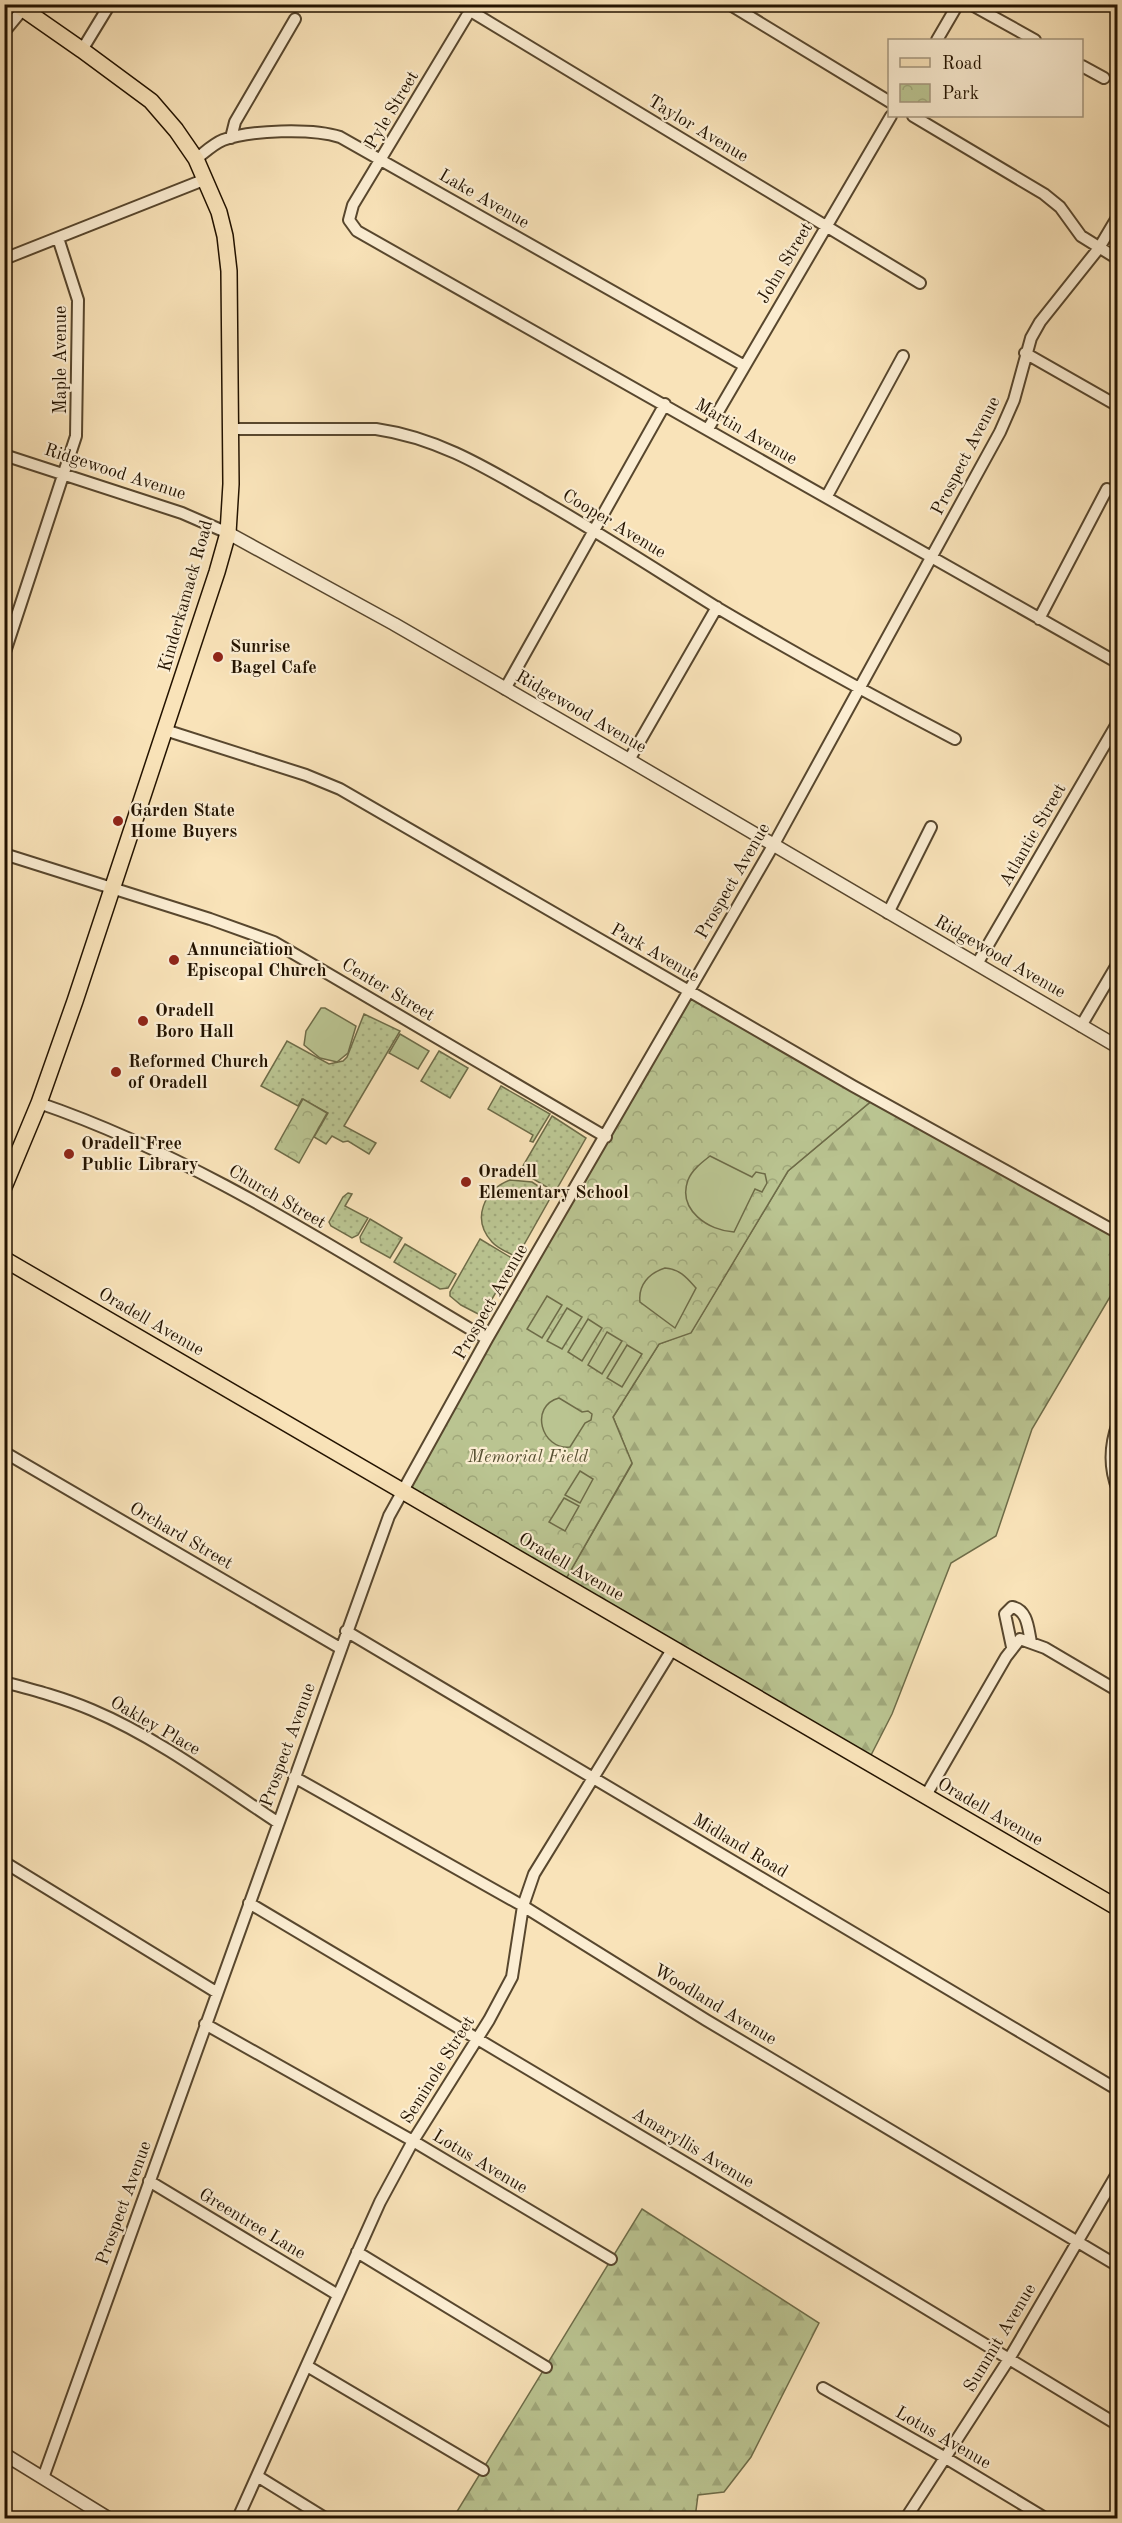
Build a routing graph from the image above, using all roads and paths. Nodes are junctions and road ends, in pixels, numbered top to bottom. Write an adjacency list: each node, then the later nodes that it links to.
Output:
1 (110, 4): 12 (street)
2 (459, 4): 7 (street, Taylor Avenue)
3 (729, 4): 15 (street)
4 (958, 4): 10 (street)
5 (970, 4): 11 (street)
6 (20, 7): 9 (street); 12 (main road, Kinderkamack Road)
7 (472, 8): 20 (street, Pyle Street); 23 (street, Taylor Avenue)
8 (295, 19): 18 (street)
9 (4, 32)
10 (938, 39)
11 (1033, 39)
12 (82, 50): 19 (main road, Kinderkamack Road)
13 (1083, 67): 14 (street)
14 (1104, 78)
15 (888, 101)
16 (890, 117): 23 (street, John Street)
17 (915, 117): 26 (street)
18 (231, 138): 19 (street, Lake Avenue); 20 (street, Lake Avenue)
19 (196, 159): 21 (main road, Kinderkamack Road)
20 (382, 160): 24 (street, Pyle Street); 32 (street, Lake Avenue)
21 (206, 179): 25 (street); 35 (main road, Kinderkamack Road)
22 (1118, 216): 26 (street, Prospect Avenue)
23 (827, 226): 29 (street, Taylor Avenue); 32 (street, John Street)
24 (357, 231): 33 (street, Martin Avenue)
25 (58, 238): 27 (street); 38 (street, Maple Avenue)
26 (1099, 248): 28 (street); 30 (street, Prospect Avenue)
27 (4, 259)
28 (1118, 259)
29 (920, 283)
30 (1025, 353): 34 (street); 43 (street, Prospect Avenue)
31 (903, 356): 40 (street)
32 (743, 365): 36 (street, John Street)
33 (665, 404): 36 (street, Martin Avenue); 41 (street)
34 (1118, 406)
35 (230, 429): 41 (street, Cooper Avenue); 42 (main road, Kinderkamack Road)
36 (708, 429): 40 (street, Martin Avenue)
37 (4, 455): 38 (street, Ridgewood Avenue)
38 (64, 474): 42 (street, Ridgewood Avenue); 46 (street, Maple Avenue)
39 (1107, 489): 45 (street)
40 (827, 496): 43 (street, Martin Avenue)
41 (595, 531): 44 (street, Cooper Avenue); 49 (street)
42 (228, 533): 49 (street, Ridgewood Avenue); 51 (main road, Kinderkamack Road)
43 (932, 556): 45 (street, Martin Avenue); 48 (street, Prospect Avenue)
44 (717, 607): 48 (street, Cooper Avenue); 53 (street)
45 (1040, 619): 47 (street, Martin Avenue)
46 (4, 655)
47 (1118, 663)
48 (858, 688): 52 (street, Cooper Avenue); 55 (street, Prospect Avenue)
49 (505, 689): 53 (street, Ridgewood Avenue)
50 (1118, 722): 60 (street, Atlantic Street)
51 (165, 730): 57 (main road, Kinderkamack Road); 61 (street, Park Avenue)
52 (955, 739)
53 (629, 760): 55 (street, Ridgewood Avenue)
54 (931, 827): 58 (street)
55 (774, 844): 58 (street, Ridgewood Avenue); 61 (street, Prospect Avenue)
56 (4, 854): 57 (street, Center Street)
57 (111, 889): 64 (main road, Kinderkamack Road); 65 (street, Center Street)
58 (888, 913): 60 (street, Ridgewood Avenue)
59 (1118, 963): 62 (street)
60 (977, 964): 62 (street, Ridgewood Avenue)
61 (689, 992): 65 (street, Prospect Avenue); 67 (street, Park Avenue)
62 (1081, 1026): 63 (street, Ridgewood Avenue)
63 (1118, 1047)
64 (39, 1103): 66 (main road, Kinderkamack Road); 69 (street, Church Street)
65 (606, 1137): 69 (street, Prospect Avenue)
66 (4, 1187)
67 (1118, 1233)
68 (4, 1259): 73 (main road, Oradell Avenue)
69 (487, 1339): 73 (street, Prospect Avenue)
70 (1118, 1423): 72 (street)
71 (4, 1452): 77 (street, Orchard Street)
72 (1118, 1490)
73 (403, 1492): 74 (street, Prospect Avenue); 78 (main road, Oradell Avenue)
74 (346, 1632): 77 (street, Prospect Avenue); 82 (street, Midland Road)
75 (1031, 1642): 76 (street); 76 (street); 80 (street)
76 (1016, 1643): 83 (street)
77 (340, 1648): 81 (street, Prospect Avenue)
78 (673, 1648): 82 (street, Seminole Street); 83 (main road, Oradell Avenue)
79 (4, 1682): 84 (street, Oakley Place)
80 (1118, 1691)
81 (294, 1777): 84 (street, Prospect Avenue); 87 (street, Woodland Avenue)
82 (592, 1779): 87 (street, Seminole Street); 92 (street, Midland Road)
83 (925, 1797): 88 (main road, Oradell Avenue)
84 (278, 1822): 86 (street, Prospect Avenue)
85 (4, 1862): 89 (street)
86 (249, 1903): 89 (street, Prospect Avenue); 91 (street, Amaryllis Avenue)
87 (523, 1906): 91 (street, Seminole Street); 96 (street, Woodland Avenue)
88 (1118, 1908)
89 (216, 1992): 90 (street, Prospect Avenue)
90 (205, 2024): 93 (street, Lotus Avenue); 95 (street, Prospect Avenue)
91 (477, 2039): 93 (street, Seminole Street); 101 (street, Amaryllis Avenue)
92 (1118, 2090)
93 (413, 2142): 97 (street, Seminole Street); 98 (street, Lotus Avenue)
94 (1118, 2172): 96 (street, Summit Avenue)
95 (149, 2181): 100 (street, Greentree Lane); 110 (street, Prospect Avenue)
96 (1076, 2241): 99 (street, Woodland Avenue); 101 (street, Summit Avenue)
97 (357, 2252): 100 (street, Seminole Street); 103 (street)
98 (611, 2259)
99 (1118, 2266)
100 (338, 2295): 102 (street, Seminole Street)
101 (1009, 2359): 105 (street, Amaryllis Avenue); 107 (street, Summit Avenue)
102 (307, 2366): 108 (street); 109 (street, Seminole Street)
103 (546, 2367)
104 (824, 2388): 107 (street, Lotus Avenue)
105 (1118, 2425)
106 (4, 2454): 110 (street)
107 (944, 2457): 114 (street, Summit Avenue); 115 (street, Lotus Avenue)
108 (483, 2469)
109 (257, 2476): 112 (street, Seminole Street); 113 (street)
110 (43, 2478): 111 (street)
111 (108, 2518)
112 (238, 2518)
113 (325, 2518)
114 (906, 2518)
115 (1045, 2518)

